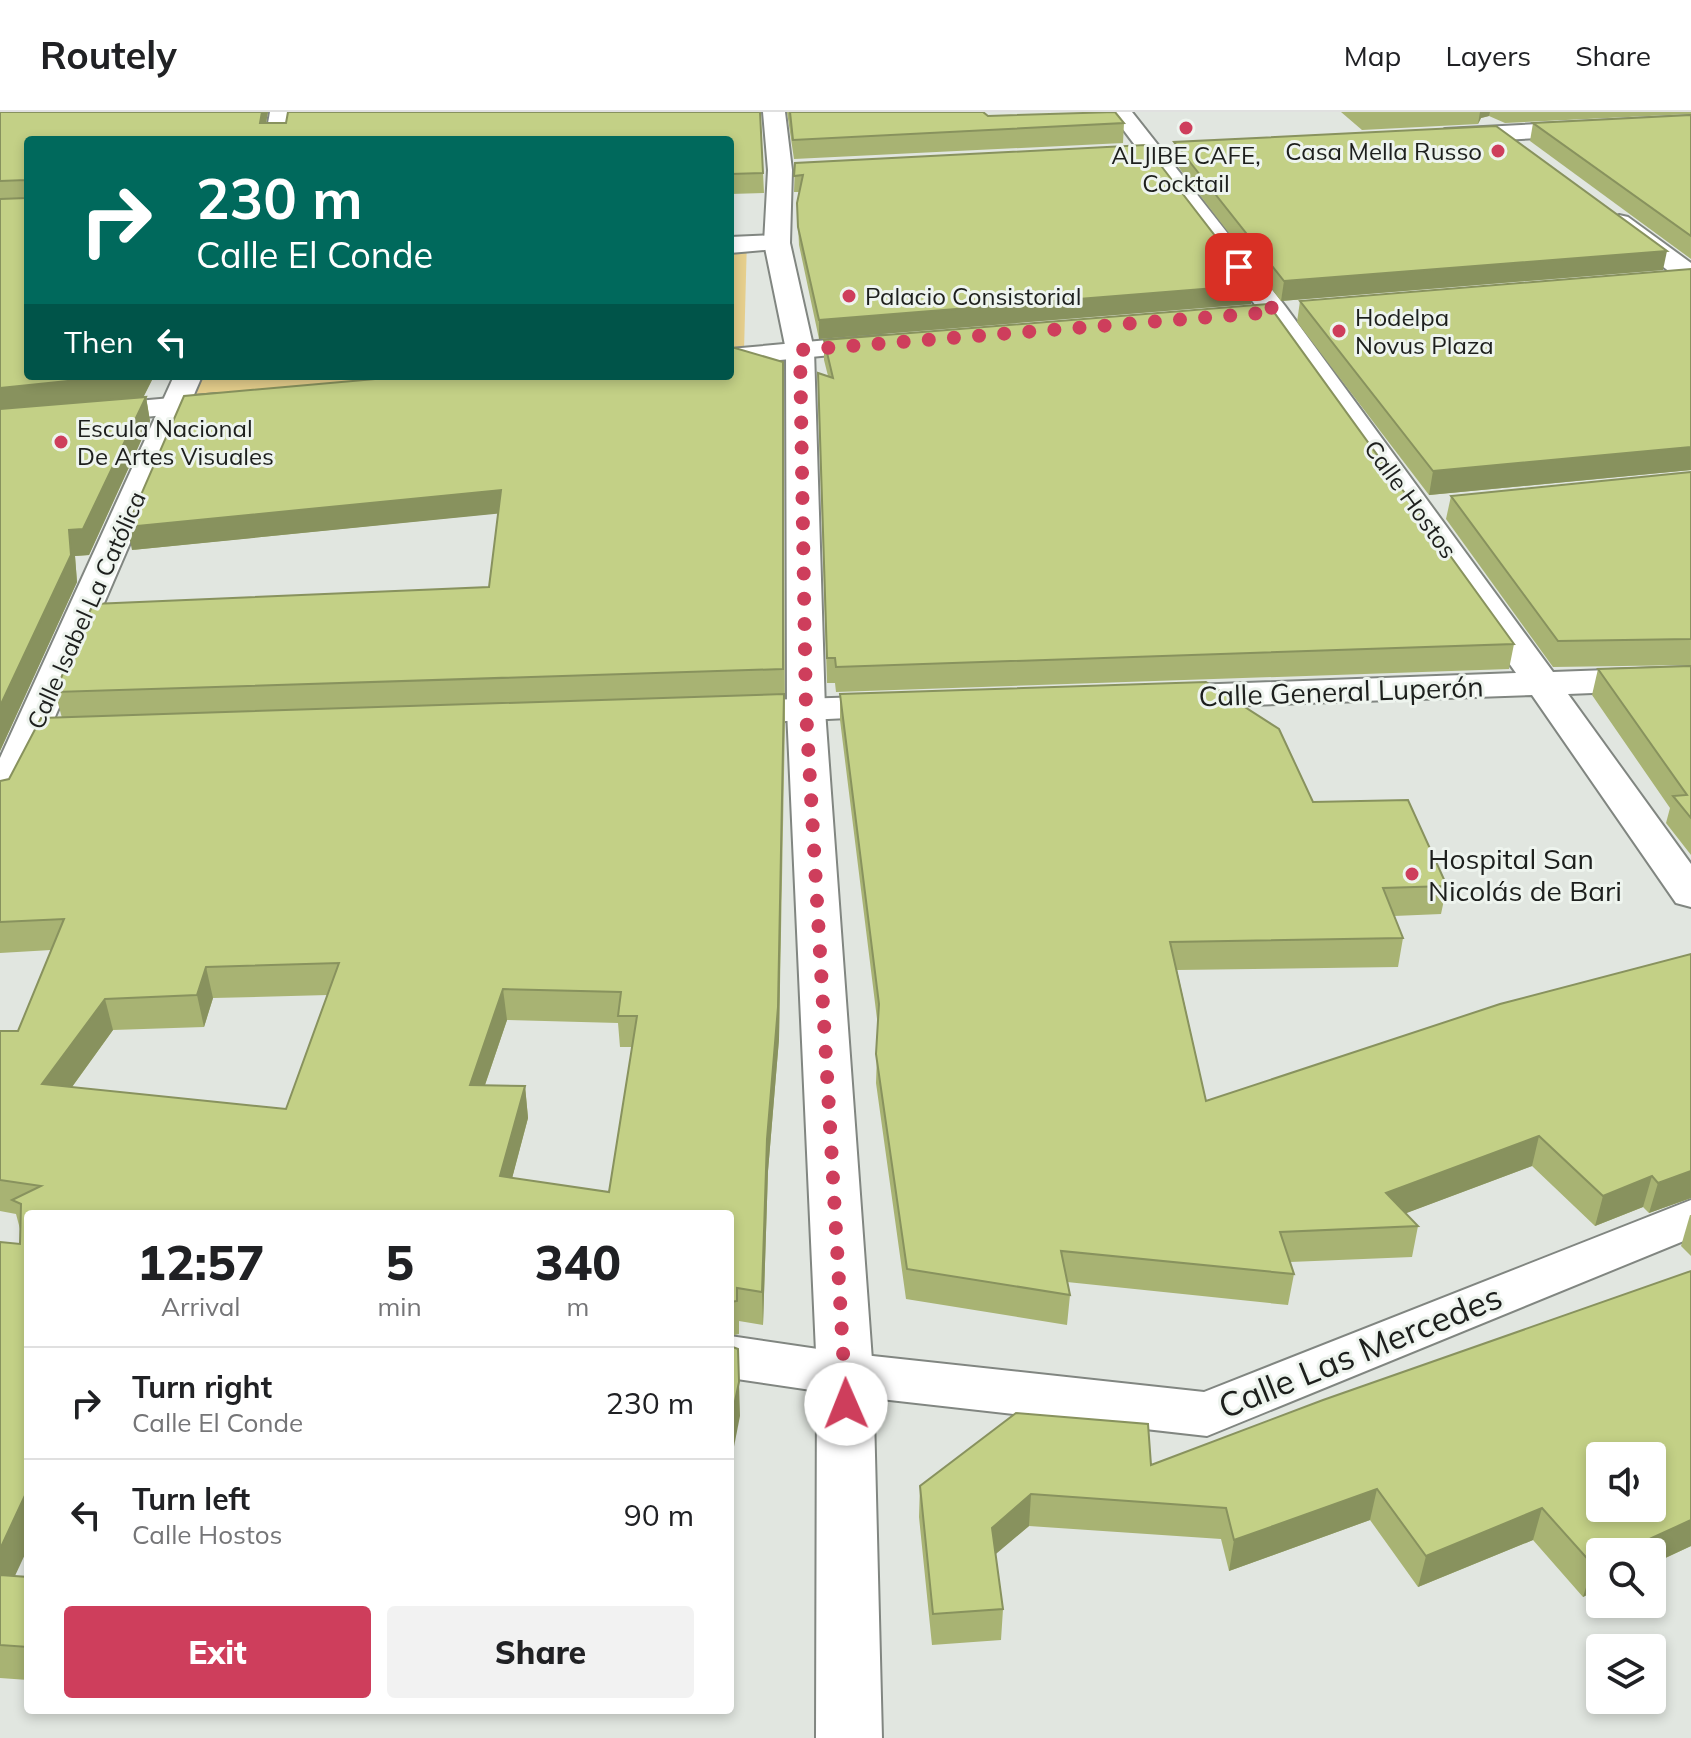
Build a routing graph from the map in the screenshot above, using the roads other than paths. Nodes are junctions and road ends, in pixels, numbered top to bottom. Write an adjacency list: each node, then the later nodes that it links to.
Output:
1 (281, 112): 7 (street)
2 (774, 112): 14 (street)
3 (1121, 112): 10 (street, Calle Hostos)
4 (1472, 112): 6 (street)
5 (1691, 123): 6 (street)
6 (1499, 133): 8 (street); 12 (street)
7 (277, 136)
8 (1420, 138)
9 (1183, 151): 10 (street)
10 (1151, 153): 11 (street); 19 (street, Calle Hostos)
11 (1120, 154)
12 (1530, 156)
13 (1602, 209): 16 (street)
14 (777, 243): 15 (street); 22 (street)
15 (734, 245)
16 (1691, 277): 17 (street)
17 (1660, 281)
18 (1305, 310): 19 (street)
19 (1275, 312): 20 (street); 28 (street, Calle Hostos)
20 (1243, 315)
21 (911, 341): 22 (street)
22 (800, 350): 23 (street); 31 (street)
23 (734, 357)
24 (181, 392): 25 (street); 26 (street); 33 (street, Calle Isabel La Católica)
25 (253, 400)
26 (0, 422)
27 (1691, 678): 28 (street, Calle General Luperón)
28 (1545, 684): 29 (street, Calle General Luperón); 34 (street, Calle Hostos)
29 (1136, 698)
30 (932, 706): 31 (street)
31 (806, 710): 32 (street); 37 (street)
32 (727, 712)
33 (0, 798)
34 (1691, 894)
35 (1691, 1218): 37 (street, Calle Las Mercedes)
36 (734, 1358): 37 (street, Calle Las Mercedes)
37 (845, 1374): 38 (street)
38 (849, 1738)

